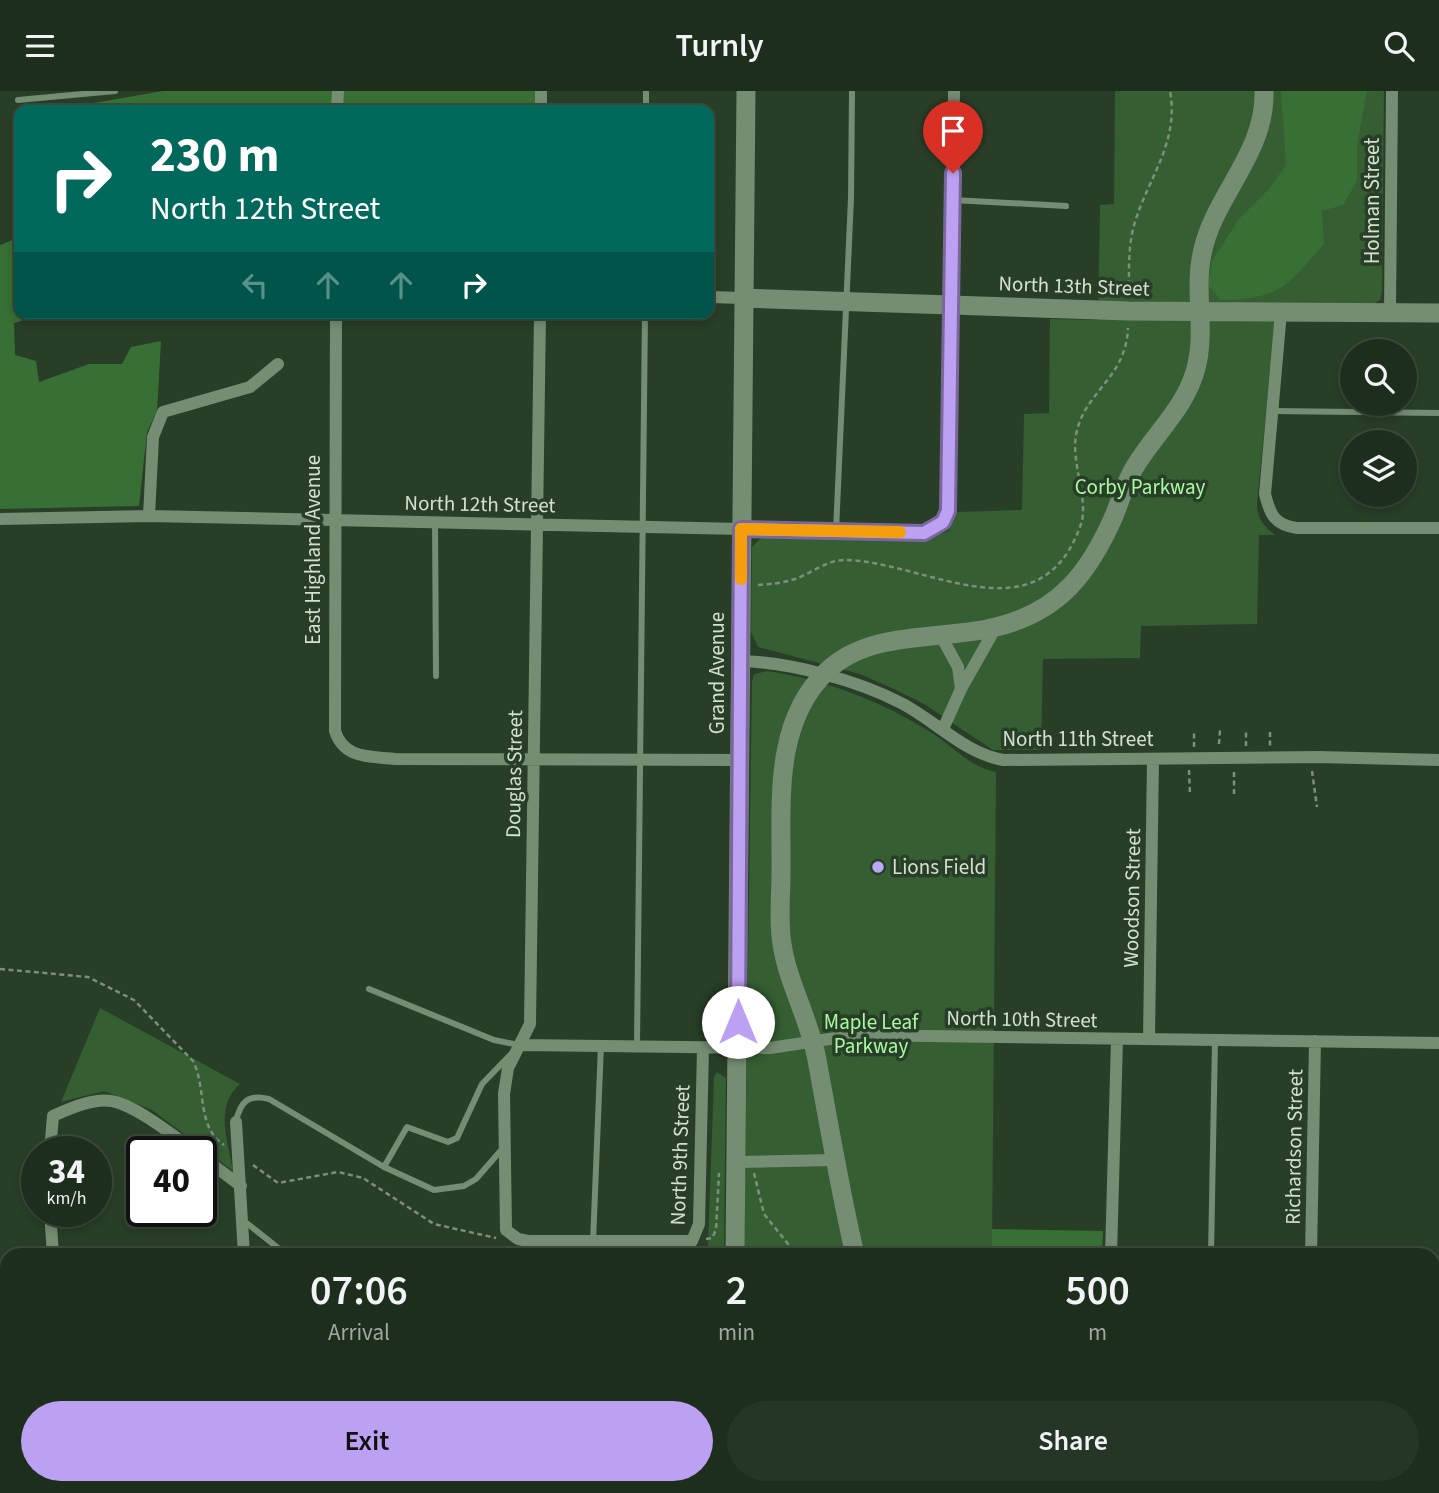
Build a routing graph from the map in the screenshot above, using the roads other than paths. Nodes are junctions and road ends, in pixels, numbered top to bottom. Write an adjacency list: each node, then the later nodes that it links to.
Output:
1 (115, 91): 7 (lane)
2 (746, 91): 11 (street, Grand Avenue)
3 (852, 91): 12 (lane)
4 (954, 91): 8 (street)
5 (1264, 91): 32 (street)
6 (1392, 91): 15 (street, Holman Street)
7 (18, 100)
8 (953, 200): 9 (lane); 13 (street)
9 (1066, 206)
10 (714, 297): 11 (street, North 13th Street)
11 (742, 298): 12 (street, North 13th Street); 30 (street, Grand Avenue)
12 (847, 300): 13 (street, North 13th Street); 31 (lane)
13 (949, 305): 14 (street, North 13th Street); 31 (street, North 12th Street)
14 (1281, 312): 15 (street, North 13th Street); 21 (street)
15 (1390, 312): 16 (street, North 13th Street)
16 (1439, 313)
17 (336, 319): 25 (street, East Highland Avenue)
18 (540, 319): 27 (street, Douglas Street)
19 (645, 319): 28 (lane)
20 (278, 365): 23 (street)
21 (1273, 411): 22 (lane); 29 (street)
22 (1439, 413)
23 (149, 516): 24 (street, North 12th Street); 25 (street, North 12th Street)
24 (0, 519)
25 (335, 520): 26 (street, North 12th Street); 38 (street, East Highland Avenue)
26 (435, 522): 27 (street, North 12th Street); 35 (lane)
27 (536, 524): 28 (street, North 12th Street); 38 (street, Douglas Street)
28 (640, 527): 30 (street, North 12th Street); 40 (lane)
29 (1439, 528)
30 (741, 529): 31 (street, North 12th Street); 34 (street, Grand Avenue)
31 (836, 531)
32 (996, 627): 33 (street); 36 (street)
33 (941, 636): 36 (street); 58 (street)
34 (740, 661): 37 (street, North 11th Street); 41 (street, Grand Avenue)
35 (436, 676)
36 (961, 689): 37 (street)
37 (943, 729): 39 (street, North 11th Street)
38 (534, 759): 40 (street); 49 (street, Douglas Street)
39 (1153, 759): 42 (street, North 11th Street); 44 (street, Woodson Street)
40 (639, 760): 41 (street); 51 (lane)
41 (740, 760): 53 (street, Grand Avenue)
42 (1439, 760)
43 (369, 989): 49 (lane)
44 (1149, 1038): 45 (street, North 10th Street); 46 (street, North 10th Street)
45 (1117, 1039): 53 (street, North 10th Street); 72 (street)
46 (1215, 1039): 47 (street, North 10th Street); 73 (lane)
47 (1315, 1041): 48 (street, North 10th Street); 74 (street, Richardson Street)
48 (1439, 1043)
49 (521, 1045): 50 (street, North 10th Street); 57 (street, Douglas Street); 59 (lane)
50 (601, 1045): 51 (street, North 10th Street); 66 (lane)
51 (637, 1045): 52 (street, North 10th Street)
52 (703, 1048): 53 (street, North 10th Street); 66 (street, North 9th Street)
53 (738, 1049): 61 (street, Grand Avenue)
54 (236, 1122): 59 (lane); 62 (street)
55 (51, 1136): 56 (street)
56 (174, 1136)
57 (503, 1148): 59 (lane); 65 (street, Douglas Street)
58 (833, 1160): 61 (street); 71 (street)
59 (384, 1167)
60 (217, 1168): 62 (street)
61 (743, 1169): 70 (street, Grand Avenue)
62 (240, 1186): 63 (street)
63 (243, 1220): 68 (street); 69 (lane)
64 (51, 1227): 67 (street)
65 (506, 1235): 66 (street, North 9th Street)
66 (593, 1242)
67 (53, 1248)
68 (244, 1248)
69 (279, 1248)
70 (736, 1248)
71 (853, 1248)
72 (1111, 1248)
73 (1211, 1248)
74 (1311, 1248)

